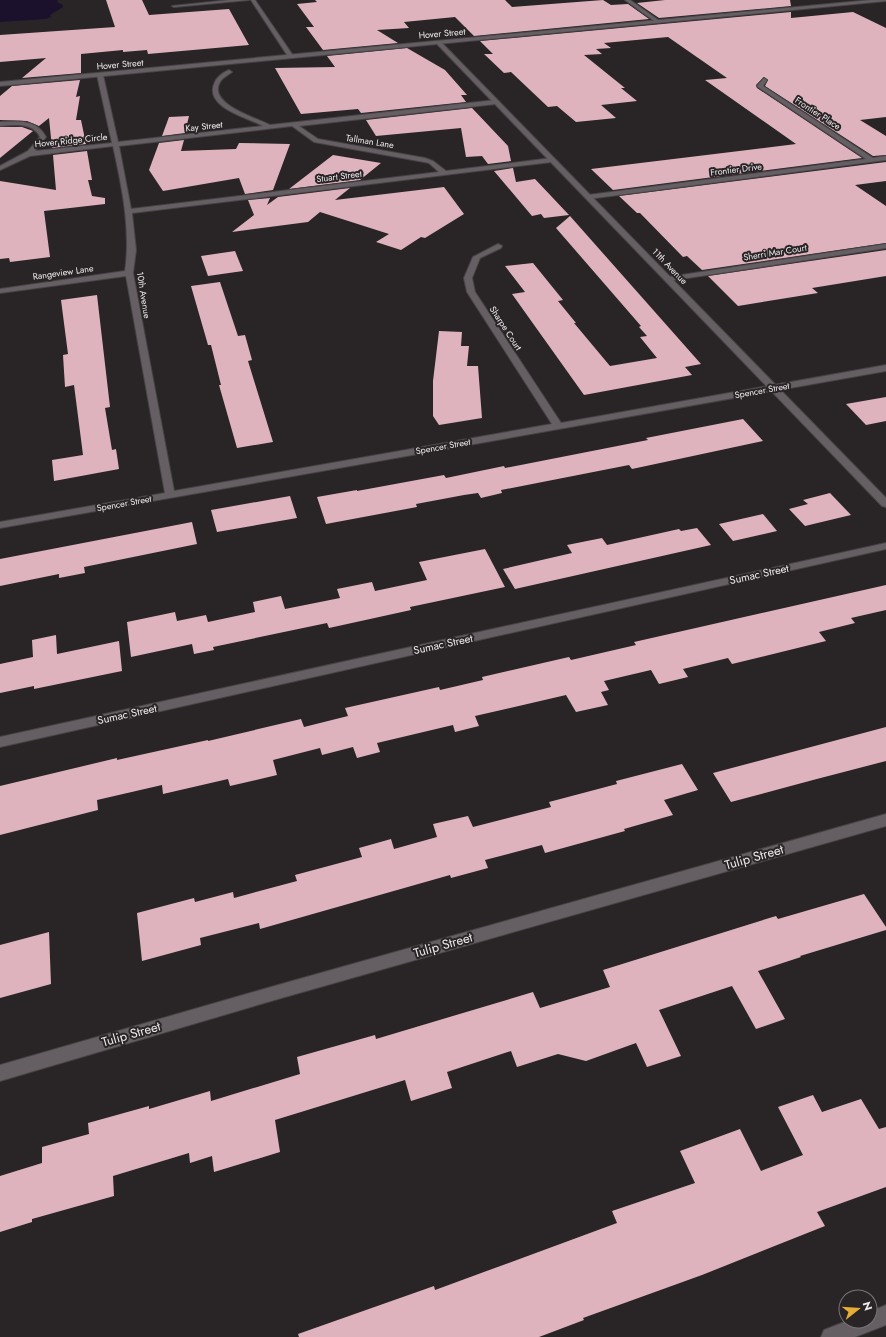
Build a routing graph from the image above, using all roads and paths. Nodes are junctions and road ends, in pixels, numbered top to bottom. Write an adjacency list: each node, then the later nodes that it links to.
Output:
1 (247, 0): 5 (street)
2 (253, 0): 8 (street)
3 (627, 0): 6 (street)
4 (886, 0): 6 (street, Hover Street)
5 (174, 6)
6 (659, 22): 7 (street, Hover Street)
7 (439, 43): 8 (street, Hover Street); 13 (street, 11th Avenue)
8 (291, 57): 10 (street, Hover Street)
9 (229, 72): 16 (street)
10 (100, 75): 12 (street, Hover Street); 17 (street, 10th Avenue)
11 (764, 80): 21 (street, Frontier Place)
12 (0, 84)
13 (496, 102): 15 (street, Kay Street); 20 (street, 11th Avenue)
14 (0, 124): 18 (street, Hover Ridge Circle)
15 (294, 125): 16 (street, Kay Street); 23 (street, Tallman Lane)
16 (269, 127): 17 (street, Kay Street)
17 (116, 145): 18 (street, Hover Ridge Circle); 25 (street, 10th Avenue)
18 (29, 154): 22 (street, Hover Ridge Circle)
19 (886, 158): 21 (street, Frontier Drive)
20 (552, 160): 23 (street, Stuart Street); 24 (street, 11th Avenue)
21 (872, 160): 24 (street, Frontier Drive)
22 (0, 168)
23 (444, 172): 25 (street, Stuart Street)
24 (588, 197): 29 (street, 11th Avenue)
25 (128, 211): 28 (street, 10th Avenue)
26 (498, 246): 33 (street, Sharpe Court)
27 (886, 246): 29 (street, Sherri Mar Court)
28 (129, 273): 30 (street, Rangeview Lane); 34 (street, 10th Avenue)
29 (668, 279): 32 (street, 11th Avenue)
30 (0, 291)
31 (886, 368): 32 (street, Spencer Street)
32 (774, 388): 33 (street, Spencer Street); 35 (street, 11th Avenue)
33 (558, 426): 34 (street, Spencer Street)
34 (170, 495): 36 (street, Spencer Street)
35 (886, 504)
36 (0, 526)
37 (886, 546): 38 (street, Sumac Street)
38 (0, 742)
39 (886, 820): 40 (street, Tulip Street)
40 (0, 1073)
41 (886, 1315): 42 (street)
42 (831, 1337)

